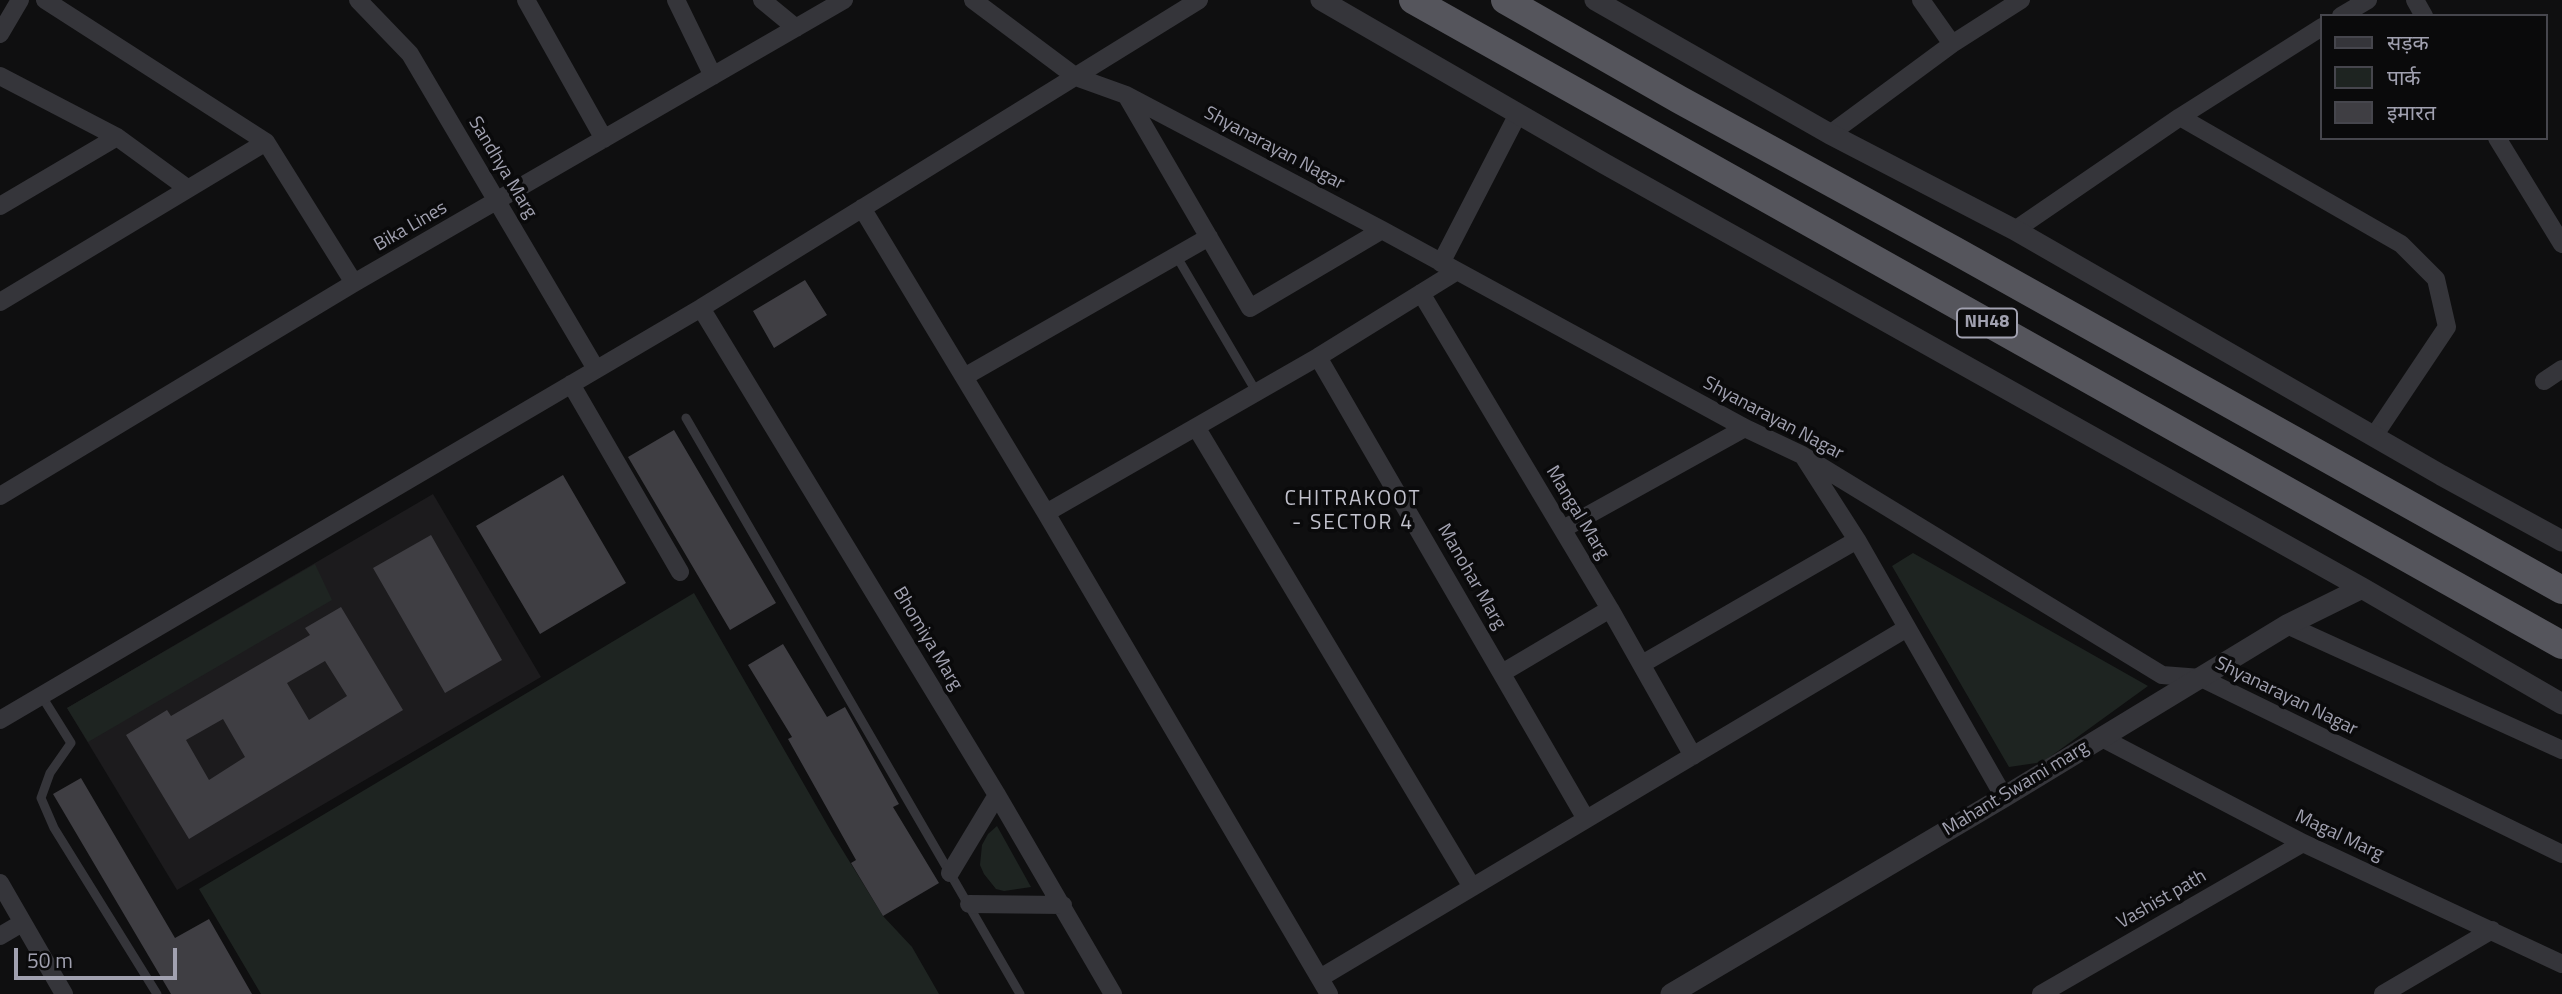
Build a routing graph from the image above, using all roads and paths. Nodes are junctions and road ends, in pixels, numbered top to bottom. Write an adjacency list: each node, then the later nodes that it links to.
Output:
1 (20, 0): 20 (street)
2 (45, 0): 32 (street)
3 (526, 0): 30 (street)
4 (676, 0): 23 (street)
5 (762, 0): 19 (street)
6 (844, 0): 19 (street, Bika Lines)
7 (973, 0): 24 (street, Shyanarayan Nagar)
8 (1199, 0): 24 (street)
9 (1321, 0): 26 (street)
10 (1413, 0): 70 (highway, NH48)
11 (1505, 0): 66 (highway, NH48)
12 (1595, 0): 28 (street)
13 (1921, 0): 21 (street)
14 (2021, 0): 21 (street)
15 (2368, 0): 17 (street)
16 (365, 2): 34 (street, Sandhya Marg)
17 (2344, 14)
18 (2320, 28): 27 (street)
19 (796, 29): 23 (street, Bika Lines)
20 (0, 34)
21 (1952, 44): 28 (street)
22 (0, 76): 29 (street)
23 (713, 76): 30 (street, Bika Lines)
24 (1076, 77): 25 (street, Shyanarayan Nagar); 36 (street)
25 (1126, 95): 37 (street, Shyanarayan Nagar); 39 (street)
26 (1518, 114): 42 (street); 65 (street)
27 (2180, 117): 38 (street); 57 (street)
28 (1830, 134): 38 (street)
29 (117, 137): 33 (street); 35 (street)
30 (604, 139): 34 (street, Bika Lines)
31 (2498, 140): 40 (street)
32 (266, 142): 33 (street); 43 (street)
33 (187, 188): 45 (street)
34 (498, 202): 43 (street, Bika Lines); 48 (street, Sandhya Marg)
35 (0, 206)
36 (862, 208): 46 (street); 50 (street)
37 (1382, 230): 39 (street); 42 (street, Shyanarayan Nagar)
38 (2015, 230): 57 (street)
39 (1209, 237): 41 (street)
40 (2562, 244)
41 (1177, 257): 50 (street); 53 (lane)
42 (1449, 267): 44 (street); 56 (street, Shyanarayan Nagar)
43 (354, 283): 59 (street, Bika Lines)
44 (1421, 293): 47 (street); 61 (street, Mangal Marg)
45 (0, 302)
46 (701, 308): 48 (street); 80 (street, Bhomiya Marg)
47 (1318, 357): 53 (street); 72 (street, Manohar Marg)
48 (596, 369): 52 (street)
49 (2562, 369): 51 (street)
50 (964, 377): 60 (street)
51 (2544, 381)
52 (571, 384): 64 (street); 74 (street)
53 (1258, 393): 55 (street)
54 (686, 418): 85 (lane)
55 (1196, 427): 60 (street); 87 (street)
56 (1745, 428): 58 (street, Shyanarayan Nagar); 61 (street)
57 (2374, 436): 63 (street)
58 (1802, 455): 62 (street); 73 (street, Shyanarayan Nagar)
59 (0, 496)
60 (1046, 513): 94 (street)
61 (1563, 529): 67 (street, Mangal Marg)
62 (1857, 540): 69 (street); 71 (street)
63 (2562, 541)
64 (680, 572)
65 (2362, 588): 68 (street, Mahant Swami marg); 75 (street)
66 (2562, 590)
67 (1611, 609): 71 (street, Mangal Marg); 72 (street)
68 (2287, 625): 73 (street, Mahant Swami marg); 78 (street)
69 (1907, 628): 79 (street); 81 (street)
70 (2562, 645)
71 (1642, 664): 79 (street, Mangal Marg)
72 (1502, 673): 82 (street, Manohar Marg)
73 (2201, 678): 77 (street, Mahant Swami marg); 84 (street, Shyanarayan Nagar)
74 (41, 695): 76 (street); 97 (lane)
75 (2562, 704)
76 (0, 719)
77 (2102, 738): 81 (street, Mahant Swami marg); 83 (street, Magal Marg)
78 (2562, 750)
79 (1693, 756): 82 (street)
80 (997, 796): 85 (street); 89 (street, Bhomiya Marg)
81 (2004, 797): 95 (street, Mahant Swami marg)
82 (1587, 818): 87 (street)
83 (2303, 843): 91 (street, Magal Marg); 101 (street, Vashist path)
84 (2562, 854)
85 (950, 873): 88 (lane)
86 (0, 883): 90 (street)
87 (1472, 887): 94 (street)
88 (969, 904): 89 (street); 98 (lane)
89 (1063, 905): 99 (street, Bhomiya Marg)
90 (22, 923): 92 (street); 96 (street)
91 (2492, 930): 93 (street, Magal Marg); 102 (street)
92 (0, 936)
93 (2562, 964)
94 (1320, 978): 100 (street)
95 (1678, 992)
96 (64, 994)
97 (157, 994)
98 (1020, 994)
99 (1113, 994)
100 (1329, 994)
101 (2041, 994)
102 (2383, 994)

